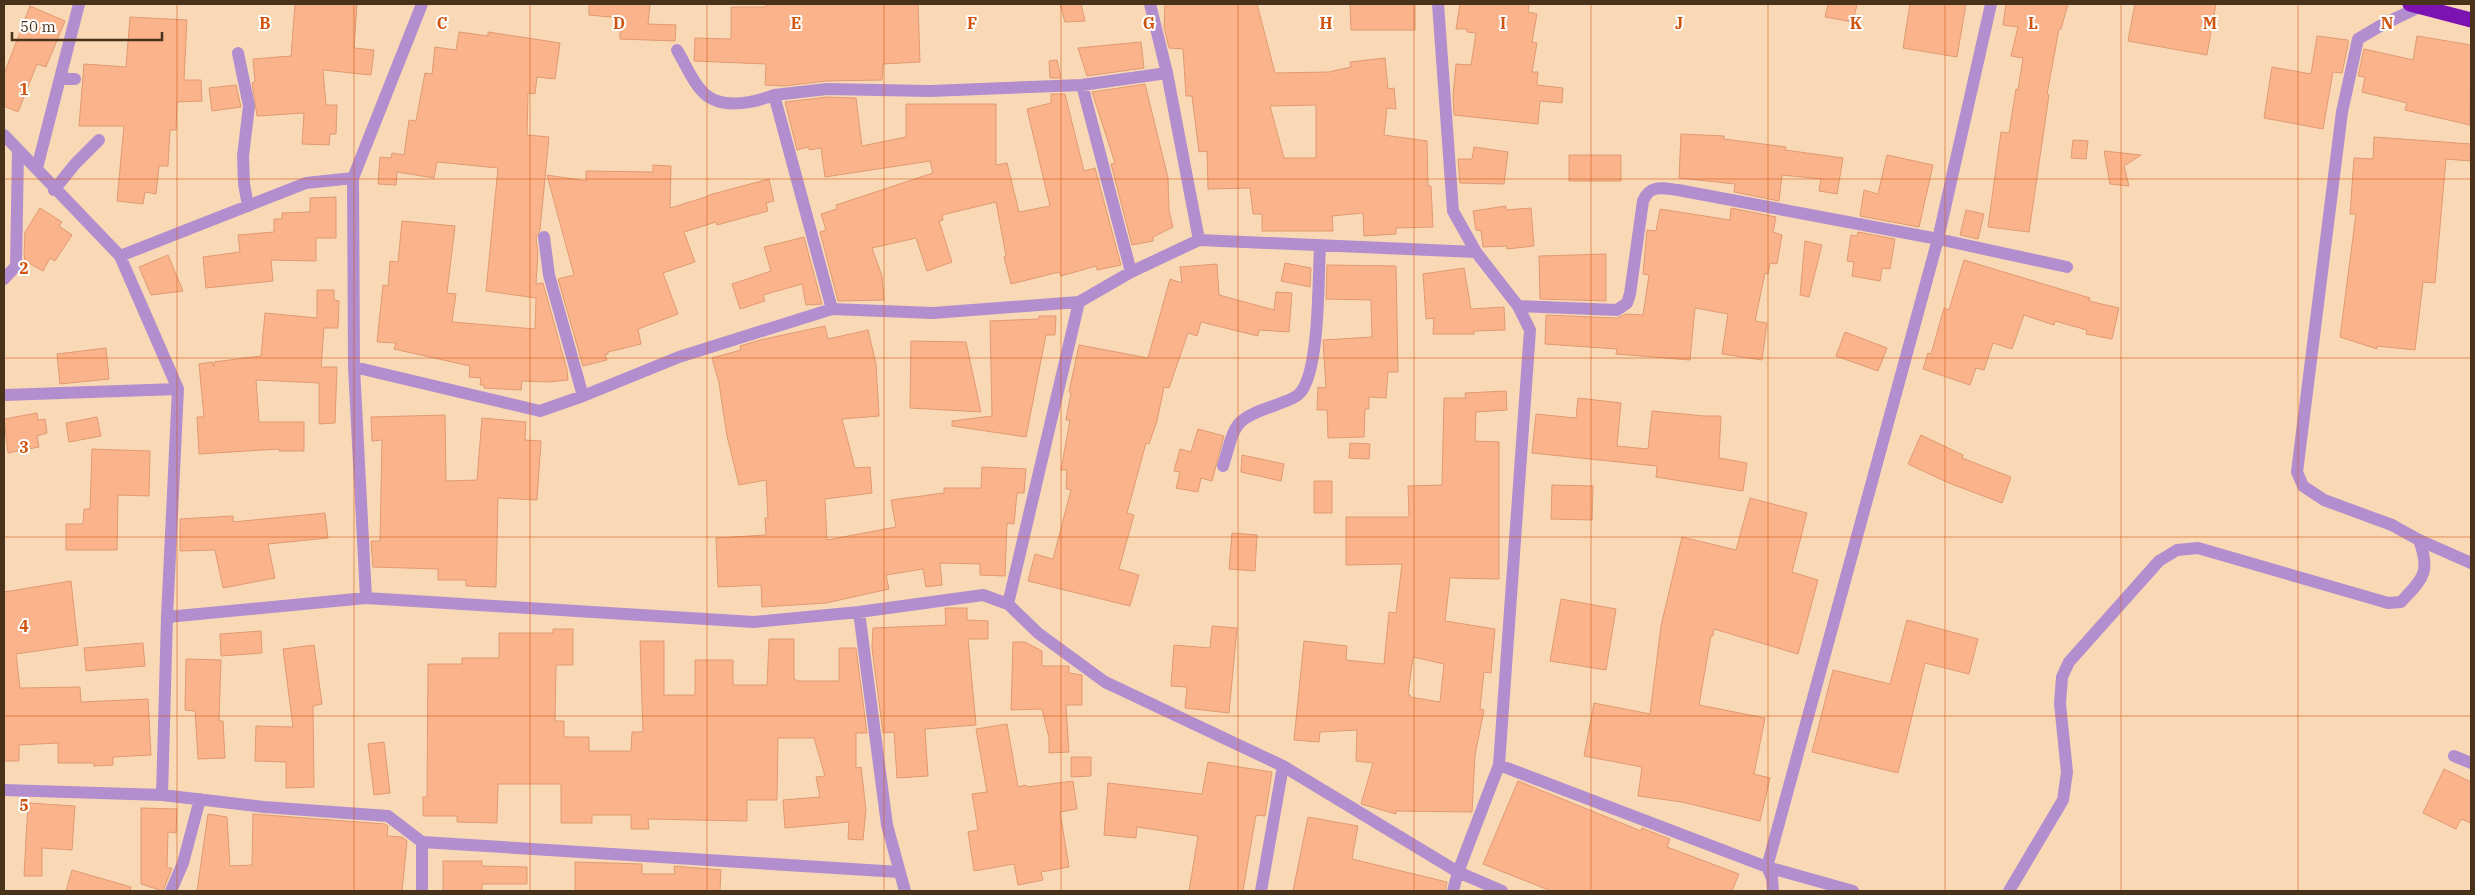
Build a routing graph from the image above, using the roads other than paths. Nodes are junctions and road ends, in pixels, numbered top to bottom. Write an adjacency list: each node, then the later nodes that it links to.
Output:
1 (79, 4): 11 (street)
2 (422, 4): 19 (street)
3 (1150, 4): 10 (street)
4 (1438, 4): 26 (street)
5 (1991, 4): 23 (street)
6 (2415, 5): 7 (highway); 39 (street)
7 (2471, 20)
8 (677, 50): 14 (street)
9 (238, 53): 21 (street)
10 (1168, 73): 13 (street); 24 (street)
11 (60, 79): 12 (street); 18 (street)
12 (76, 79)
13 (1082, 85): 14 (street); 29 (street)
14 (774, 94): 33 (street)
15 (4, 135): 17 (street)
16 (99, 140): 20 (street)
17 (18, 152): 18 (street); 30 (street)
18 (37, 168): 20 (street)
19 (353, 178): 21 (street); 34 (street)
20 (54, 190): 27 (street)
21 (248, 206): 27 (street)
22 (544, 237): 37 (street)
23 (1938, 239): 28 (street); 32 (street); 53 (street)
24 (1199, 240): 25 (street); 29 (street)
25 (1320, 246): 26 (street); 38 (street)
26 (1476, 252): 32 (street)
27 (120, 256): 35 (street)
28 (2067, 267)
29 (1131, 272): 31 (street)
30 (4, 279)
31 (1079, 302): 33 (street); 42 (street)
32 (1518, 306): 47 (street)
33 (832, 308): 37 (street)
34 (354, 367): 37 (street); 41 (street)
35 (178, 389): 36 (street); 44 (street)
36 (4, 395)
37 (583, 396)
38 (1224, 466)
39 (2419, 540): 40 (street); 64 (street)
40 (2471, 563)
41 (366, 598): 43 (street); 44 (street)
42 (1008, 604): 43 (street); 48 (street)
43 (859, 612): 54 (street)
44 (167, 617): 50 (street)
45 (2454, 756): 46 (street)
46 (2471, 762)
47 (1499, 765): 53 (street); 55 (street)
48 (1283, 766): 55 (street); 59 (street)
49 (4, 790): 50 (street)
50 (162, 795): 51 (street)
51 (200, 798): 52 (street); 56 (street)
52 (422, 842): 54 (street); 57 (street)
53 (1767, 867): 62 (street); 63 (street)
54 (899, 872): 58 (street)
55 (1458, 872): 60 (street); 61 (street)
56 (171, 891)
57 (422, 891)
58 (905, 891)
59 (1262, 891)
60 (1453, 891)
61 (1502, 891)
62 (1774, 891)
63 (1853, 891)
64 (2008, 891)

